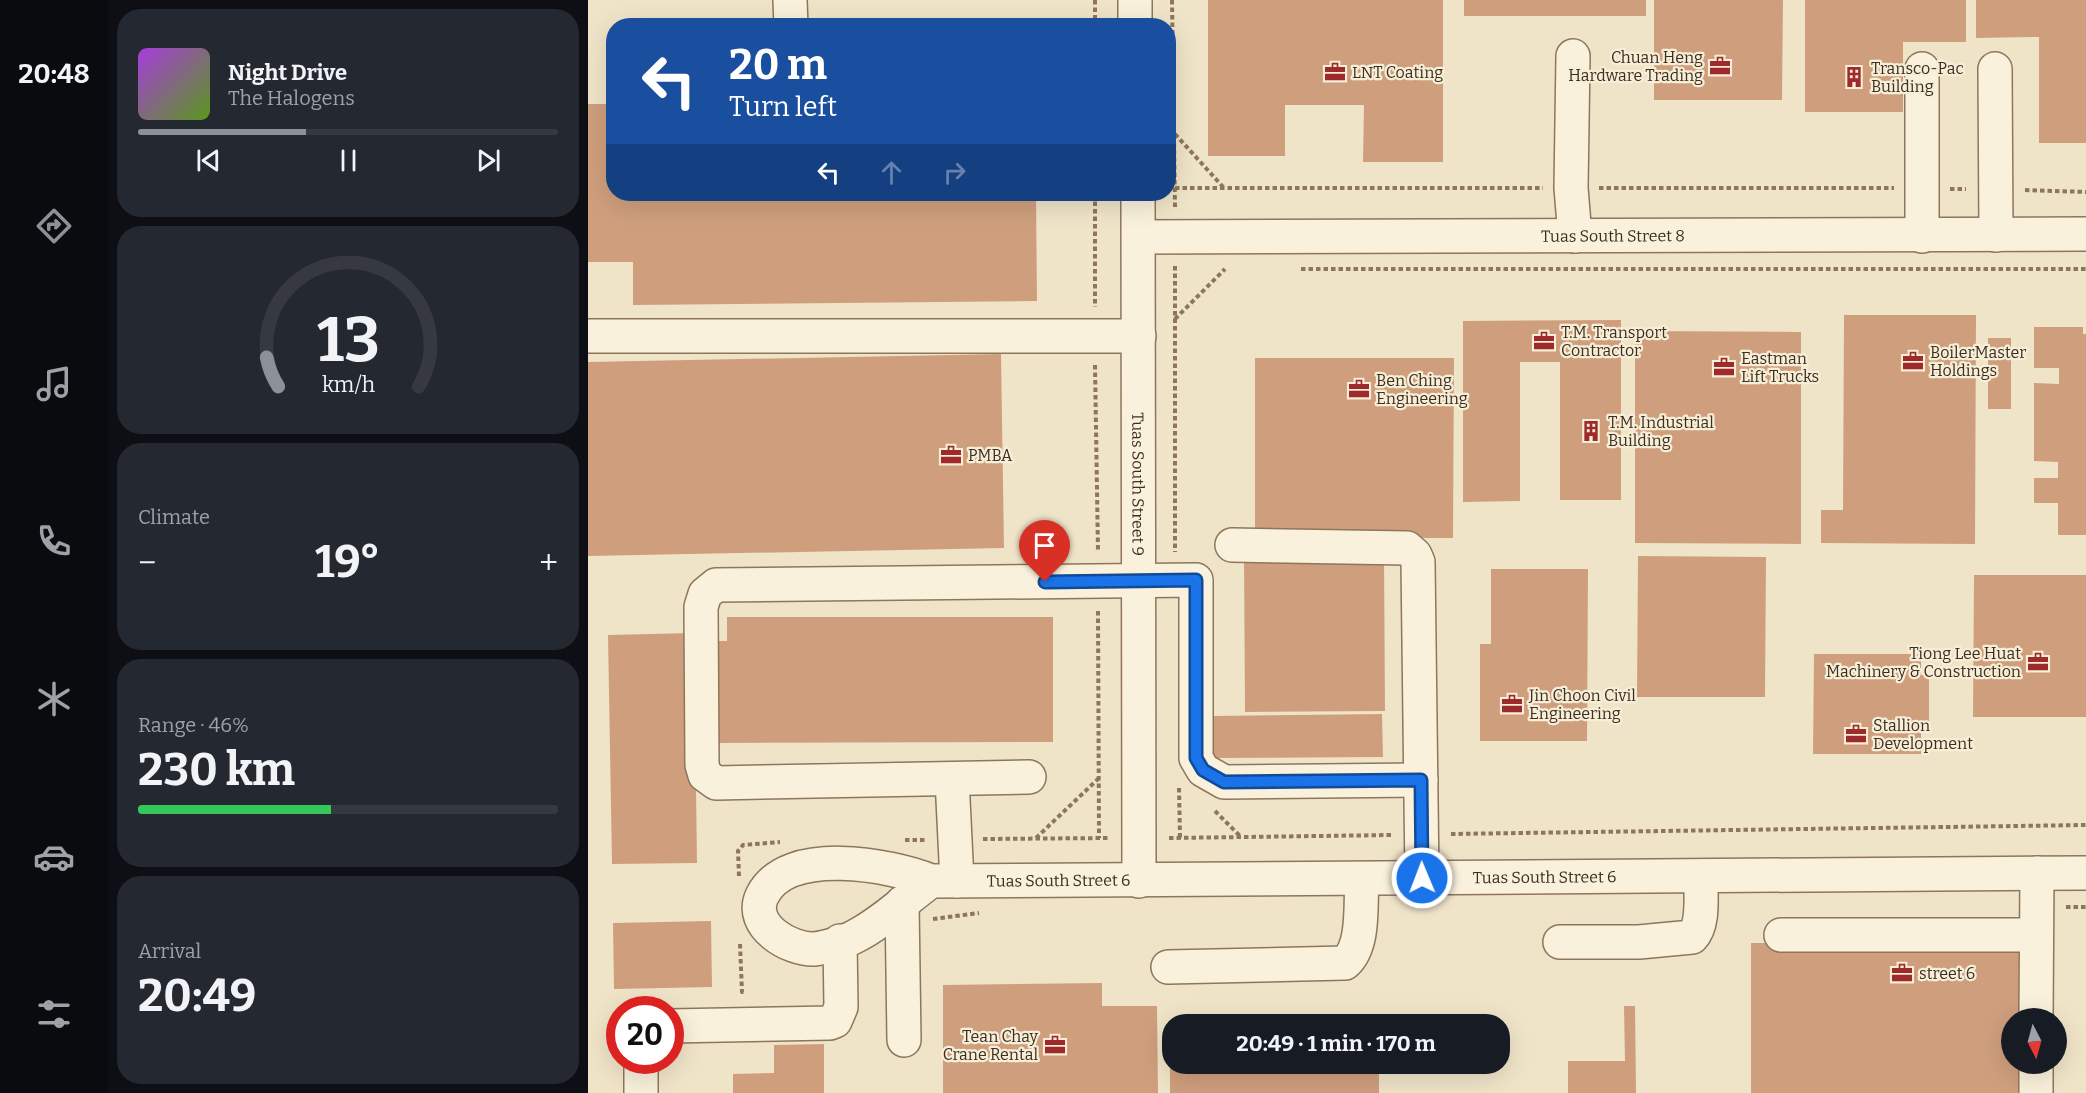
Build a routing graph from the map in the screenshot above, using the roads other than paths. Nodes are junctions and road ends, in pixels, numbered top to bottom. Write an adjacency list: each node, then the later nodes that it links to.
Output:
1 (790, 0): 3 (street)
2 (1135, 0): 4 (street)
3 (791, 18)
4 (1135, 18)
5 (1573, 56): 10 (street)
6 (1922, 69): 11 (street)
7 (1995, 69): 12 (street)
8 (1138, 201): 13 (street, Tuas South Street 9)
9 (2086, 234): 12 (street, Tuas South Street 8)
10 (1575, 236): 11 (street, Tuas South Street 8); 13 (street, Tuas South Street 8)
11 (1922, 236): 12 (street, Tuas South Street 8)
12 (1996, 236)
13 (1139, 237): 15 (street, Tuas South Street 9)
14 (588, 336): 15 (street)
15 (1139, 336): 17 (street, Tuas South Street 9)
16 (1232, 545): 20 (street)
17 (1139, 581): 19 (street); 20 (street); 27 (street, Tuas South Street 9)
18 (1029, 777): 19 (street)
19 (952, 779): 26 (street)
20 (1421, 780): 24 (street)
21 (2037, 873): 22 (street, Tuas South Street 6); 23 (street, Tuas South Street 6); 30 (street)
22 (2086, 873)
23 (1701, 876): 24 (street, Tuas South Street 6); 32 (street)
24 (1422, 878): 25 (street, Tuas South Street 6)
25 (1362, 879): 27 (street, Tuas South Street 6); 33 (street)
26 (944, 881): 27 (street, Tuas South Street 6); 28 (street, Tuas South Street 6); 31 (street, Tuas South Street 6)
27 (1138, 881)
28 (902, 903): 31 (street, Tuas South Street 6); 36 (street)
29 (1781, 935): 30 (street)
30 (2036, 935): 34 (street)
31 (840, 941): 35 (street)
32 (1560, 942)
33 (1168, 967)
34 (2036, 1008)
35 (684, 1026)
36 (904, 1040)
37 (641, 1074): 39 (street)
38 (2036, 1074): 40 (street)
39 (641, 1093)
40 (2036, 1093)

